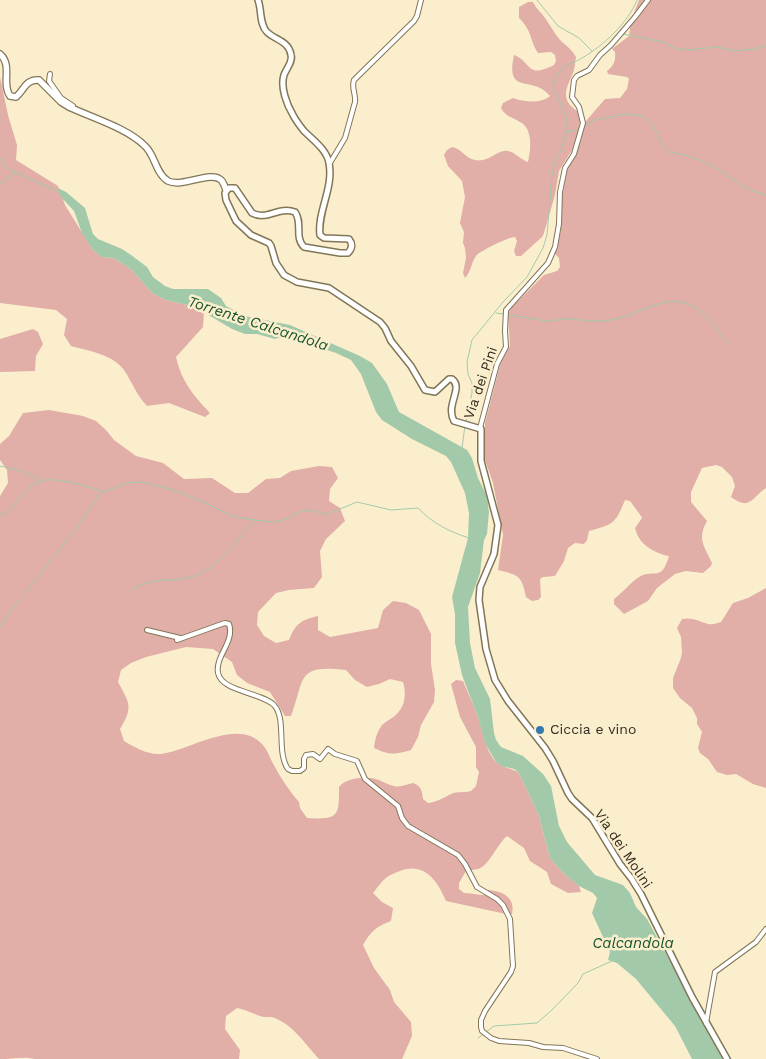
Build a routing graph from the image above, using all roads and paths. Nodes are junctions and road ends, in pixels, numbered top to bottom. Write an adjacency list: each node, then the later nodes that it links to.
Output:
1 (258, 0): 7 (street)
2 (421, 0): 7 (street)
3 (648, 0): 9 (street, Via dei Pini)
4 (0, 54): 6 (main road)
5 (50, 74): 6 (street)
6 (80, 112): 8 (main road)
7 (330, 163): 8 (street)
8 (226, 190): 9 (street, Via dei Pini)
9 (479, 428): 14 (street, Via dei Molini)
10 (146, 630): 11 (street)
11 (182, 638): 12 (street); 15 (street)
12 (177, 640)
13 (766, 928): 14 (street)
14 (706, 1023): 16 (street, Via dei Molini)
15 (597, 1059)
16 (727, 1059)

